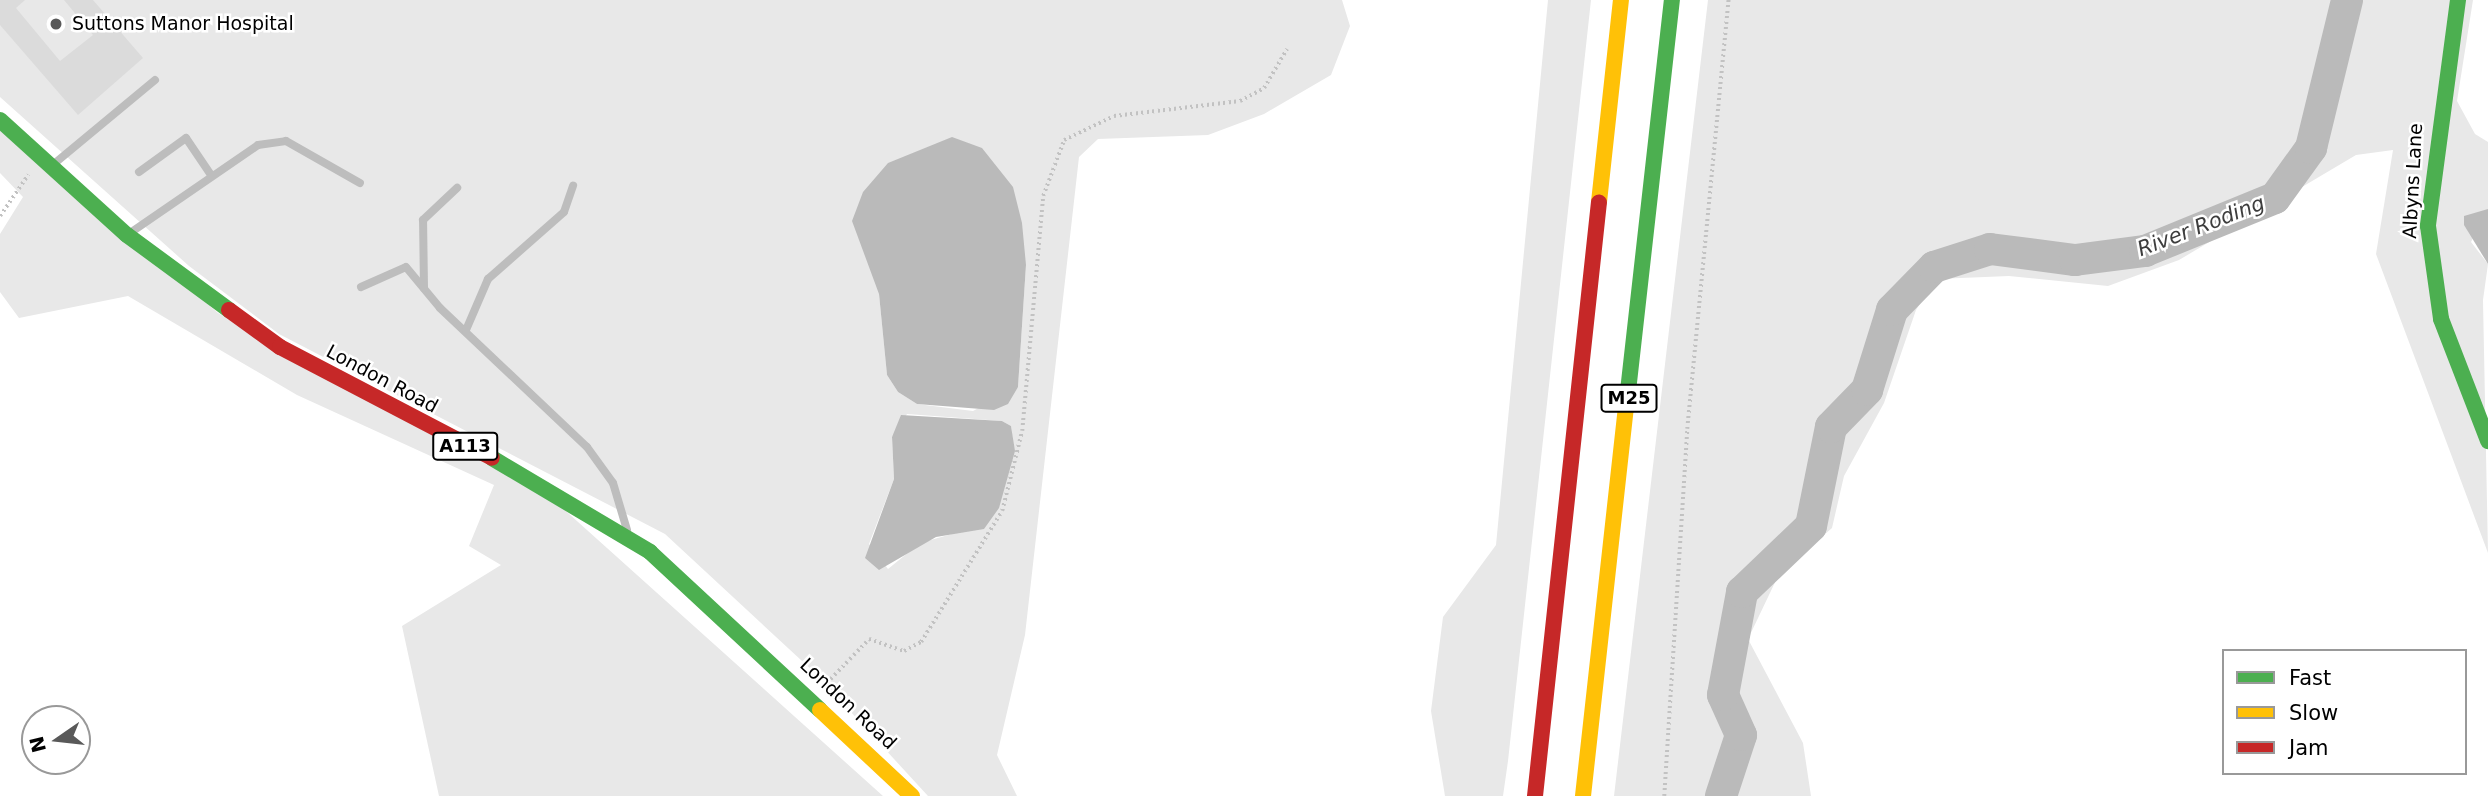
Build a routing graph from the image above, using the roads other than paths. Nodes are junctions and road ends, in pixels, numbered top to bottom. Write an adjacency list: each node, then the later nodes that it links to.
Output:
1 (1621, 0): 19 (main road, M25)
2 (1672, 0): 20 (main road, M25)
3 (2458, 0): 16 (main road, Albyns Lane)
4 (155, 80): 6 (lane)
5 (0, 120): 6 (main road, London Road / A113)
6 (46, 162): 12 (main road, London Road / A113)
7 (139, 172): 8 (lane)
8 (211, 174): 9 (lane); 12 (lane)
9 (360, 183)
10 (573, 186): 15 (lane)
11 (457, 188): 14 (lane)
12 (127, 234): 17 (main road, London Road / A113)
13 (361, 287): 14 (lane)
14 (424, 288): 15 (lane)
15 (466, 330): 17 (lane)
16 (2488, 441)
17 (627, 537): 18 (main road, London Road / A113)
18 (912, 796)
19 (1535, 796)
20 (1583, 796)

